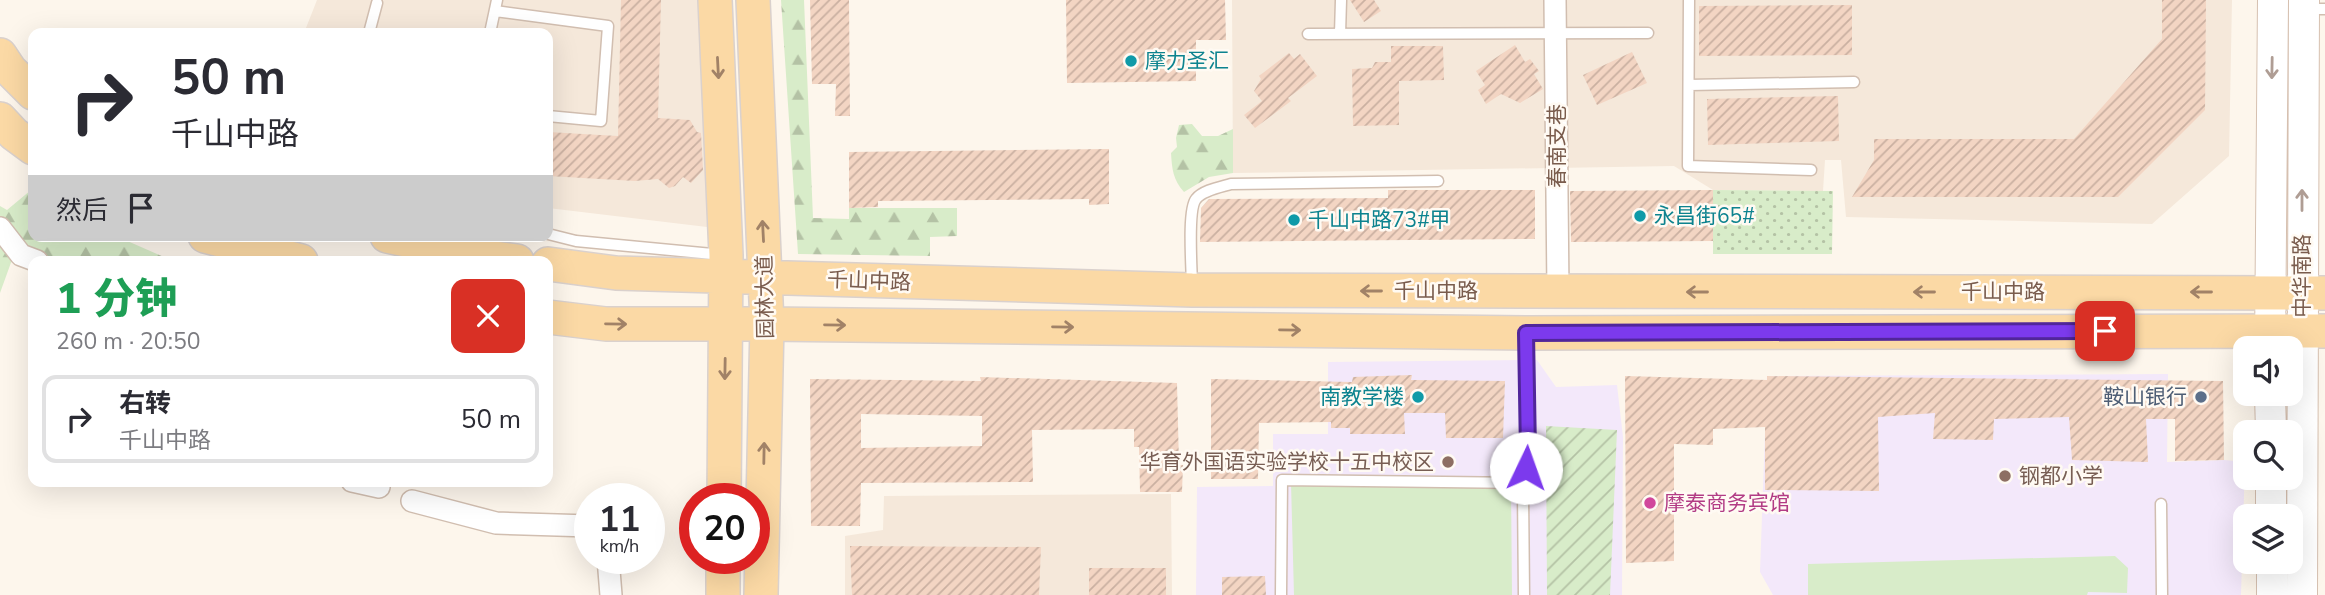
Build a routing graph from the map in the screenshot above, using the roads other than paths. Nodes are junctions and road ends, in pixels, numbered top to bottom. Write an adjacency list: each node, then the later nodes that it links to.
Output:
1 (715, 0): 33 (main road, 园林大道, one-way to 33)
2 (753, 0): 34 (main road, 园林大道, one-way to 2)
3 (1340, 0): 15 (lane)
4 (1555, 0): 12 (street, 春南支巷)
5 (1689, 0): 18 (lane)
6 (2273, 0): 37 (main road, one-way to 37)
7 (377, 3): 10 (lane)
8 (496, 6): 11 (lane); 20 (lane)
9 (2311, 6): 38 (main road, 中华南路, one-way to 9)
10 (370, 28)
11 (491, 28)
12 (1556, 33): 13 (lane); 15 (lane); 36 (street, 春南支巷)
13 (1648, 33)
14 (1308, 34): 15 (lane)
15 (1340, 34)
16 (0, 55): 19 (main road)
17 (1854, 82): 18 (lane)
18 (1689, 85): 23 (lane)
19 (28, 88)
20 (553, 116)
21 (0, 119): 22 (main road)
22 (28, 144)
23 (1811, 170)
24 (1438, 181): 35 (lane)
25 (0, 228): 31 (street)
26 (553, 235): 33 (lane)
27 (228, 242): 29 (main road)
28 (416, 242): 30 (main road)
29 (282, 256)
30 (482, 256)
31 (28, 258)
32 (553, 265): 33 (main road, 千山中路)
33 (726, 265): 34 (main road, 千山中路); 40 (main road, 园林大道)
34 (766, 278): 35 (main road, 千山中路); 41 (main road, 园林大道)
35 (1192, 290): 36 (main road, 千山中路, one-way to 35)
36 (1558, 292): 37 (main road, 千山中路, one-way to 36)
37 (2269, 292): 38 (main road, 千山中路); 43 (main road)
38 (2313, 293): 43 (main road, 中华南路)
39 (553, 318): 40 (main road, 千山中路, one-way to 40)
40 (726, 324): 41 (main road, 千山中路); 44 (main road, 园林大道, one-way to 44)
41 (767, 324): 42 (main road, 千山中路, one-way to 42); 54 (main road, 园林大道, one-way to 41)
42 (1526, 333): 43 (main road, 千山中路); 45 (lane)
43 (2292, 335): 59 (main road, 中华南路)
44 (724, 483)
45 (1524, 483): 55 (lane); 56 (lane)
46 (412, 501): 48 (street)
47 (2161, 504): 57 (lane)
48 (574, 525)
49 (609, 574): 52 (street)
50 (723, 574): 53 (main road)
51 (2272, 574): 58 (main road)
52 (611, 595)
53 (723, 595)
54 (761, 595)
55 (1281, 595)
56 (1524, 595)
57 (2162, 595)
58 (2272, 595)
59 (2302, 595)

